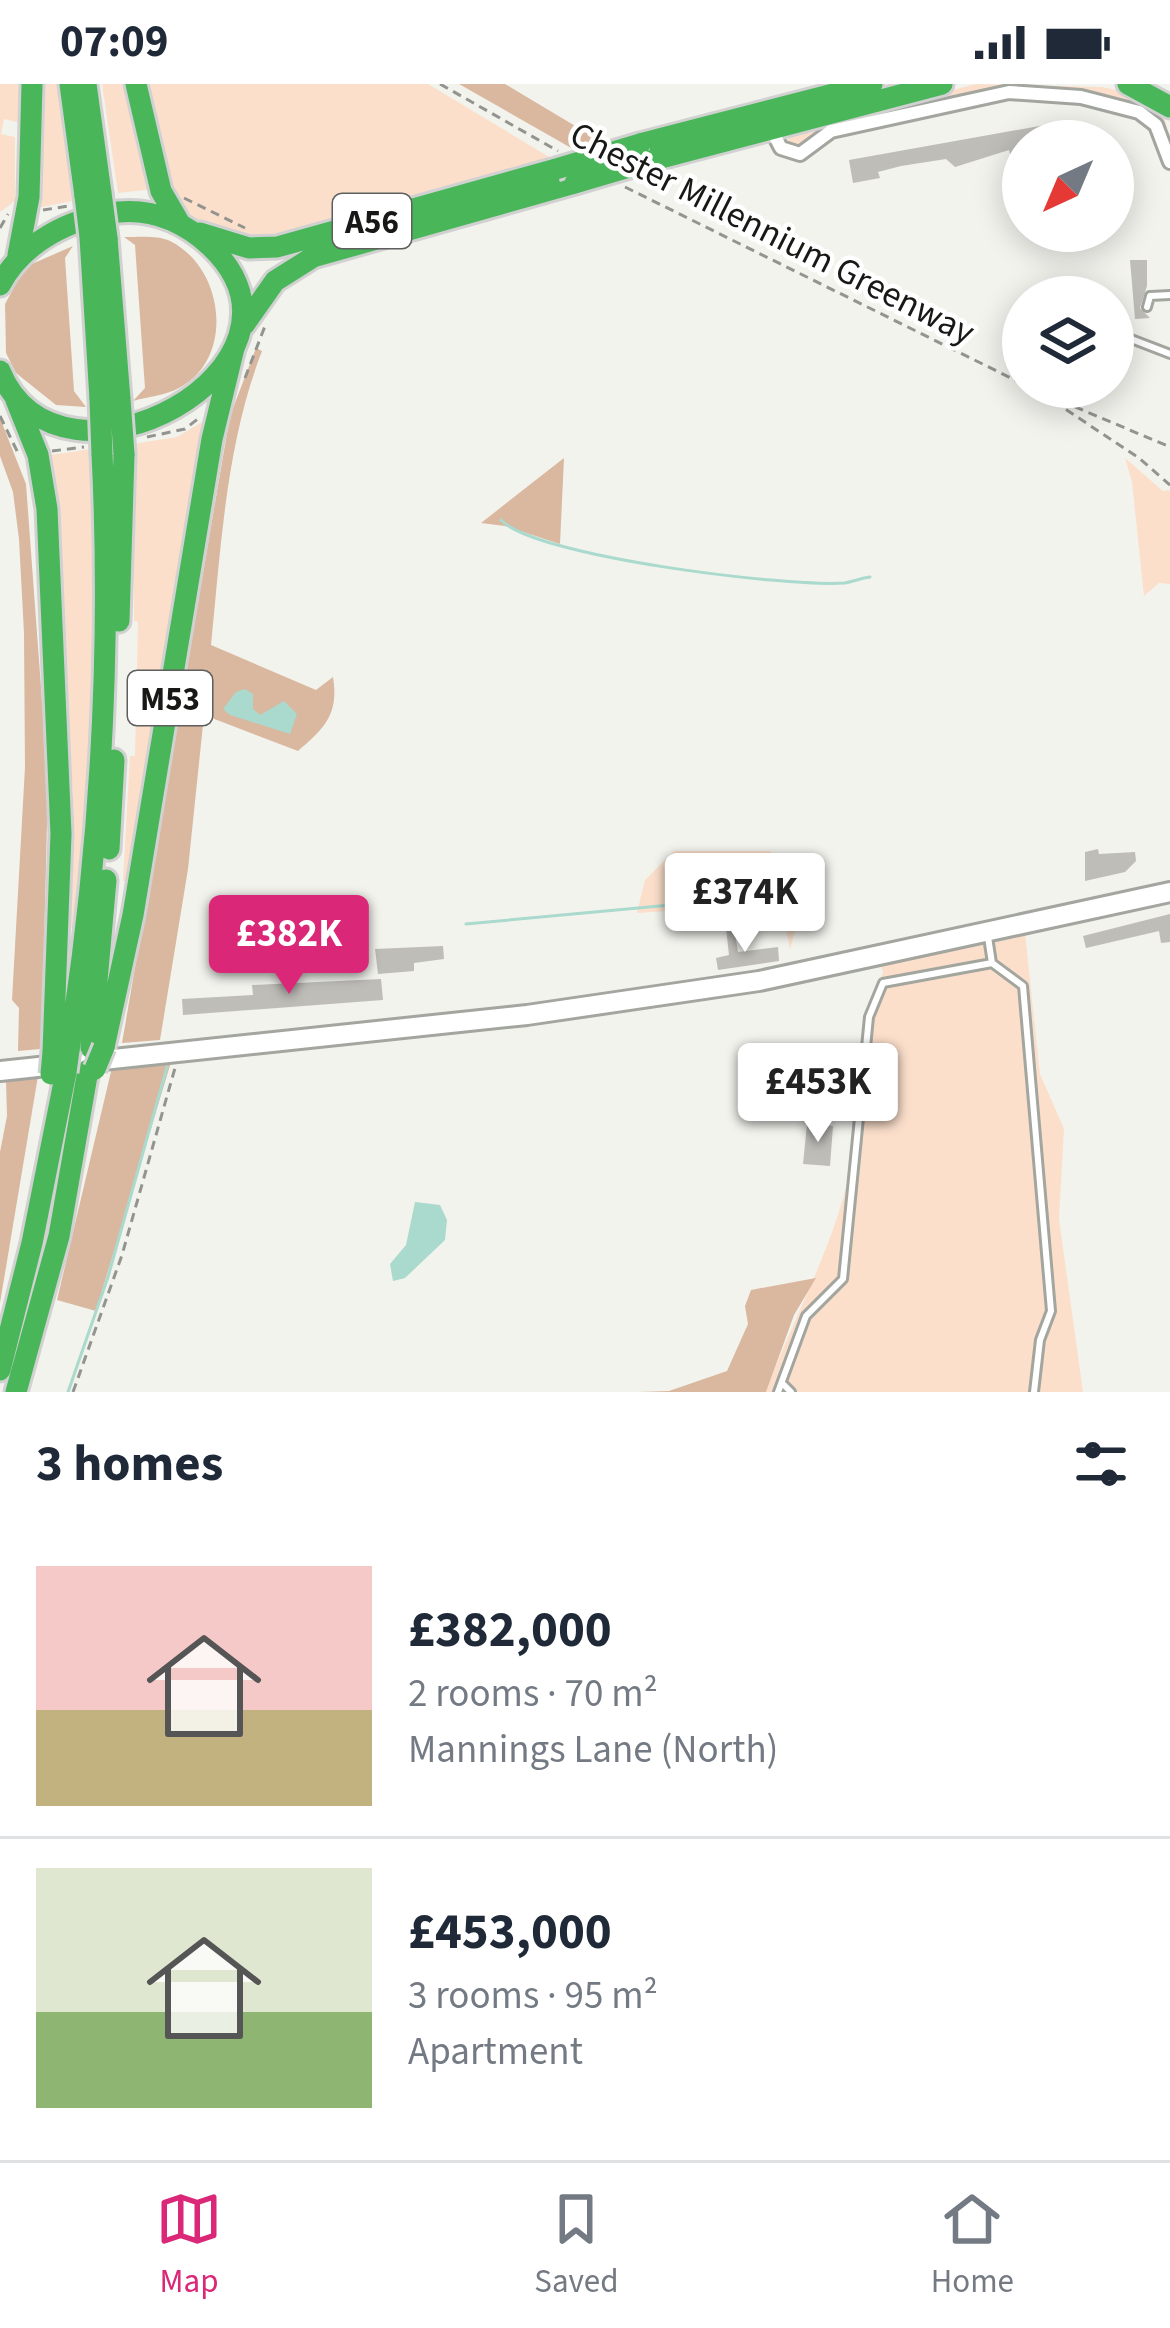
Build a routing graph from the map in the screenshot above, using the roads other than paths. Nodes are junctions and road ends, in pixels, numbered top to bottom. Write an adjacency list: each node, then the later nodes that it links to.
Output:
1 (32, 84): 16 (highway)
2 (70, 84): 14 (highway, M53)
3 (86, 84): 14 (highway, M53)
4 (136, 84): 15 (highway)
5 (942, 84): 10 (highway, A56)
6 (1128, 84): 9 (highway)
7 (1166, 84): 9 (highway)
8 (863, 85): 11 (highway, A56)
9 (1170, 104)
10 (771, 129): 11 (highway, A56); 12 (street)
11 (647, 152): 13 (highway, A56, bridge)
12 (1170, 162)
13 (569, 171): 15 (highway, A56); 20 (highway, A56)
14 (93, 194): 28 (highway, M53, bridge)
15 (184, 225): 16 (highway); 20 (highway)
16 (18, 255): 17 (highway)
17 (0, 285)
18 (1170, 295): 19 (lane)
19 (1147, 307)
20 (237, 340): 24 (highway); 28 (highway, M53)
21 (1134, 340): 22 (lane)
22 (1170, 354)
23 (0, 371): 24 (highway)
24 (8, 408): 28 (highway, M53)
25 (1170, 892): 26 (street)
26 (988, 933): 27 (lane); 29 (street)
27 (992, 963): 31 (lane); 34 (lane)
28 (77, 1060): 30 (highway, M53); 32 (highway, M53)
29 (0, 1071)
30 (0, 1370)
31 (780, 1387): 33 (lane)
32 (16, 1392)
33 (791, 1392)
34 (1034, 1392)

